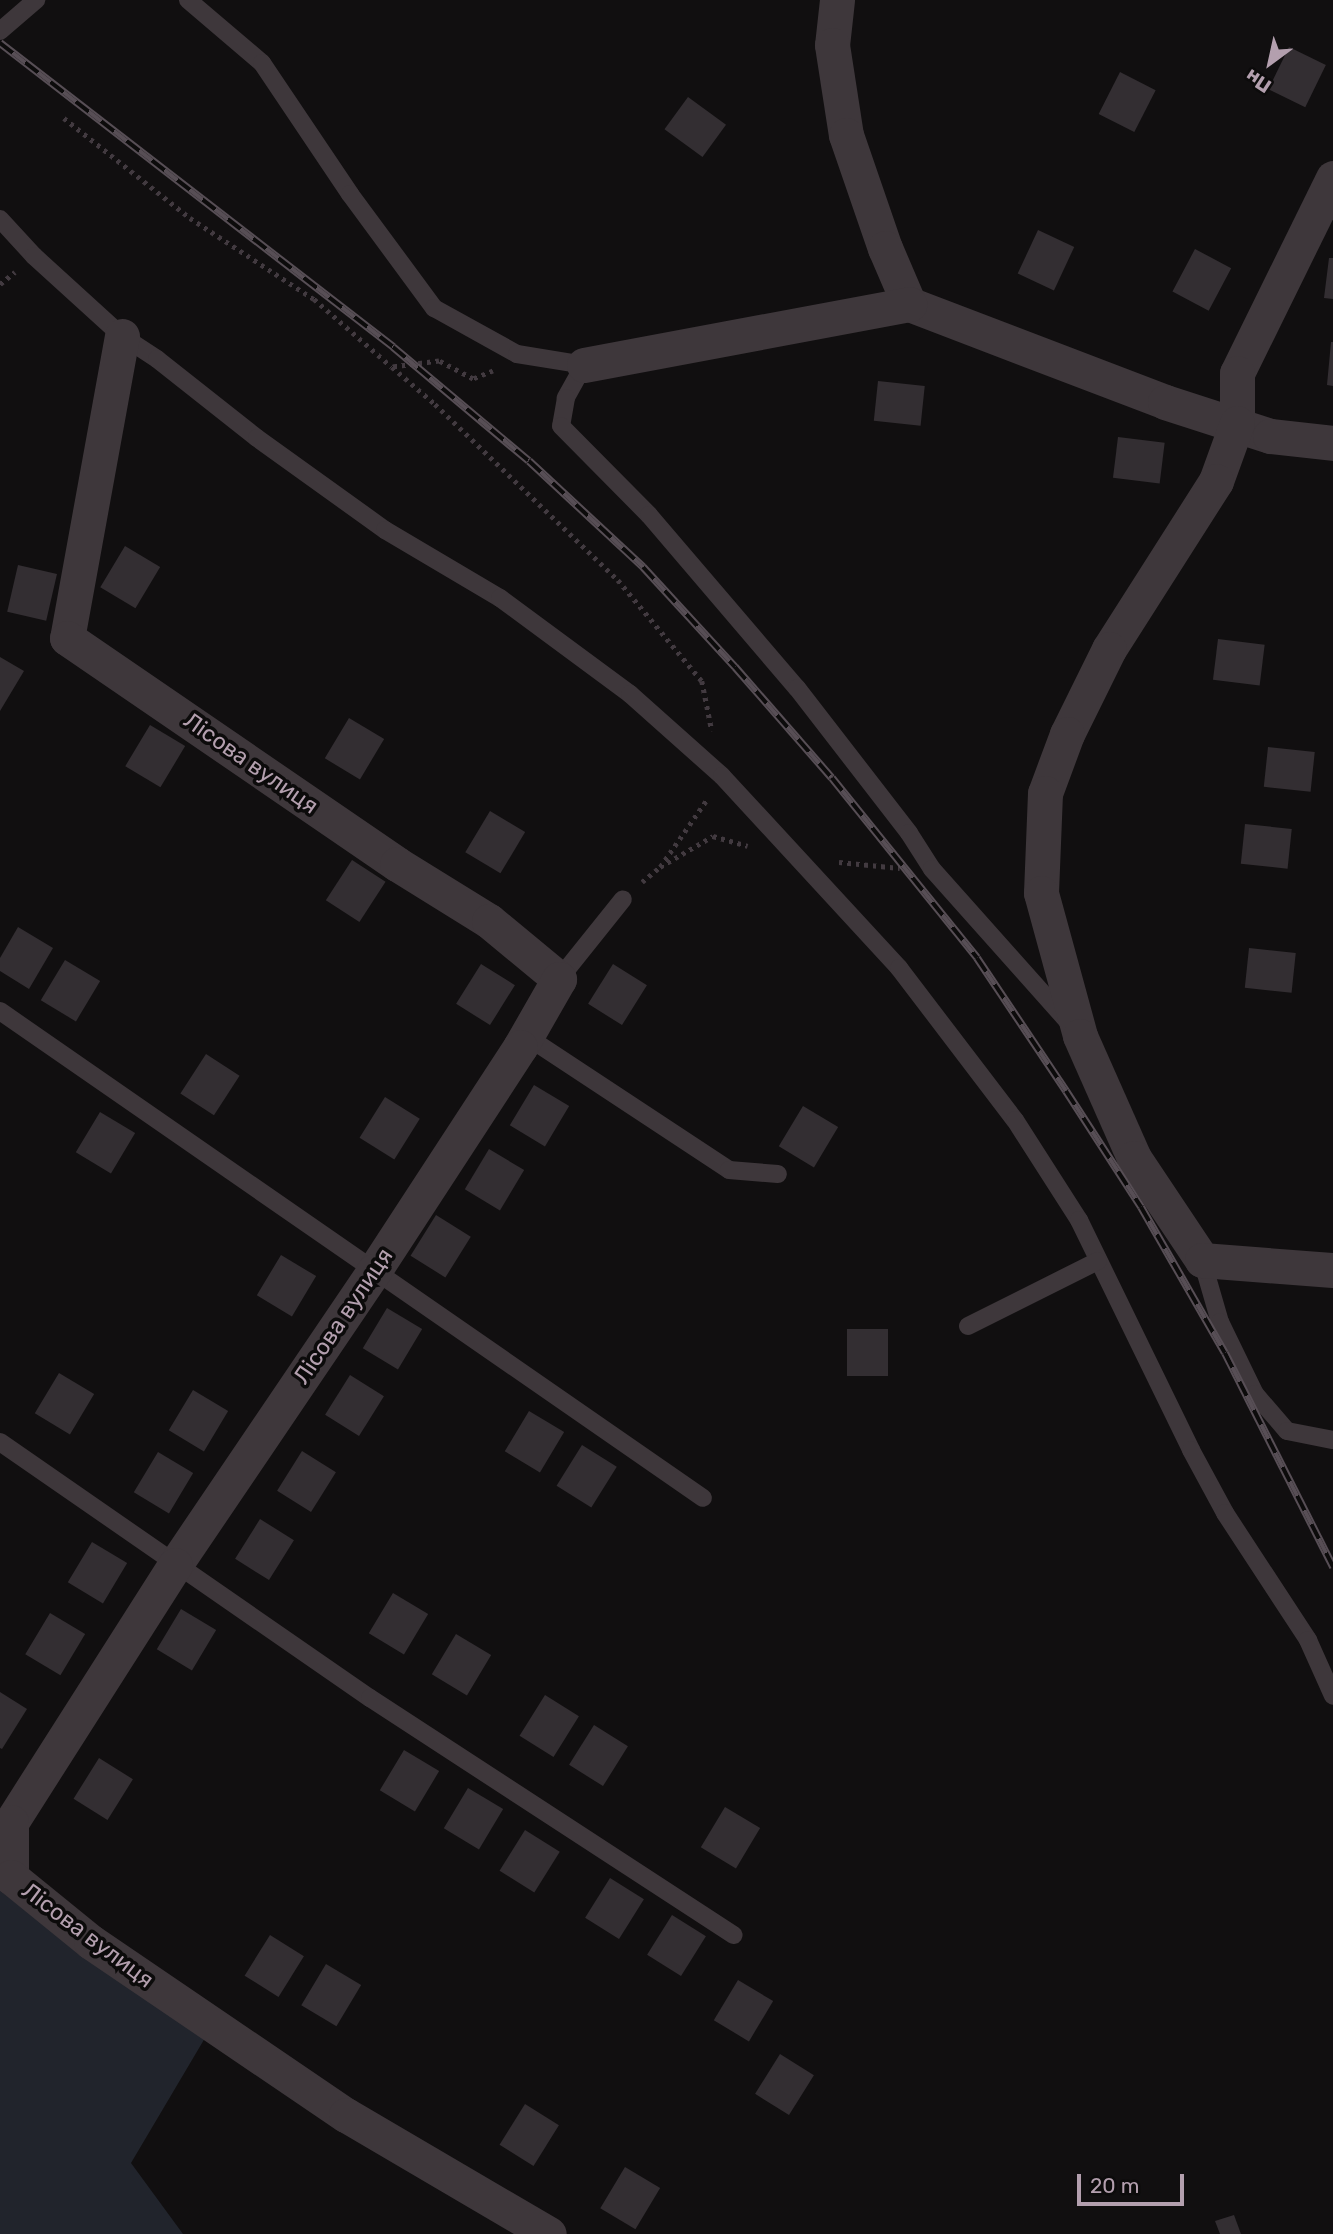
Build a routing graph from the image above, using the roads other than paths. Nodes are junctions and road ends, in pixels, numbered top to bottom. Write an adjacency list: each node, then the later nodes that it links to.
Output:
1 (36, 0): 4 (lane)
2 (188, 0): 9 (lane)
3 (837, 0): 7 (street)
4 (0, 31)
5 (1333, 178): 10 (street)
6 (0, 219): 8 (lane)
7 (909, 304): 9 (street); 10 (street)
8 (122, 336): 13 (street, Лісова вулиця); 18 (lane)
9 (584, 365): 15 (lane)
10 (1237, 423): 11 (street); 15 (street)
11 (1333, 443)
12 (623, 899): 13 (lane)
13 (559, 979): 16 (street, Лісова вулиця)
14 (0, 1011): 21 (lane)
15 (1080, 1035): 19 (street)
16 (526, 1036): 17 (lane); 21 (street, Лісова вулиця)
17 (778, 1174)
18 (1098, 1261): 22 (lane); 27 (lane)
19 (1202, 1261): 20 (street); 23 (lane)
20 (1333, 1270)
21 (374, 1271): 25 (lane); 26 (street, Лісова вулиця)
22 (968, 1326)
23 (1333, 1440)
24 (0, 1442): 26 (lane)
25 (703, 1498)
26 (175, 1565): 28 (street, Лісова вулиця); 29 (lane)
27 (1333, 1696)
28 (6, 1835): 30 (street, Лісова вулиця)
29 (734, 1935)
30 (549, 2234)

